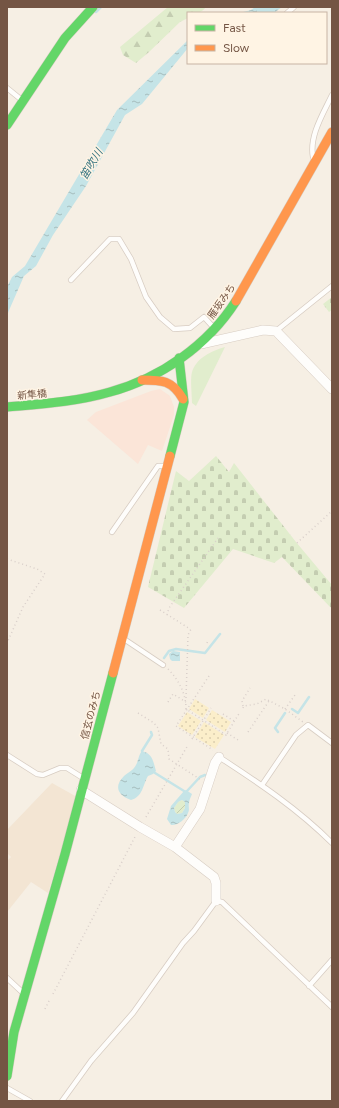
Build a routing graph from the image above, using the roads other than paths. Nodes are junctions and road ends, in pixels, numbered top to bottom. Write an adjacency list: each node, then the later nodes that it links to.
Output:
1 (93, 7): 4 (main road)
2 (7, 88): 4 (lane)
3 (332, 95): 7 (lane)
4 (23, 101): 5 (main road)
5 (7, 125)
6 (332, 132): 7 (main road, 雁坂みち)
7 (314, 163): 10 (main road, 雁坂みち)
8 (71, 280): 10 (lane)
9 (332, 286): 11 (lane)
10 (215, 329): 12 (main road, 雁坂みち)
11 (276, 331): 12 (street); 15 (street)
12 (198, 345): 13 (main road, 雁坂みち)
13 (179, 358): 14 (main road, 雁坂みち); 17 (main road, 信玄のみち)
14 (142, 380): 16 (main road, 雁坂みち); 17 (main road)
15 (332, 389)
16 (59, 402): 18 (main road, 新隼橋)
17 (184, 402): 19 (main road, 信玄のみち)
18 (7, 407)
19 (166, 466): 20 (lane); 21 (main road, 信玄のみち)
20 (112, 532)
21 (122, 638): 22 (lane); 26 (main road, 信玄のみち)
22 (164, 665)
23 (332, 743): 27 (lane)
24 (7, 755): 26 (lane)
25 (219, 757): 27 (lane); 30 (street)
26 (84, 779): 28 (main road, 信玄のみち)
27 (262, 785): 29 (lane)
28 (81, 790): 30 (street); 35 (main road, 信玄のみち)
29 (332, 843)
30 (175, 847): 31 (street)
31 (216, 901): 34 (lane); 40 (lane)
32 (332, 960): 34 (lane)
33 (7, 978): 35 (lane)
34 (309, 986): 36 (lane)
35 (24, 994): 37 (main road, 信玄のみち)
36 (332, 1007)
37 (7, 1076)
38 (7, 1088): 39 (lane)
39 (30, 1101)
40 (62, 1101)

